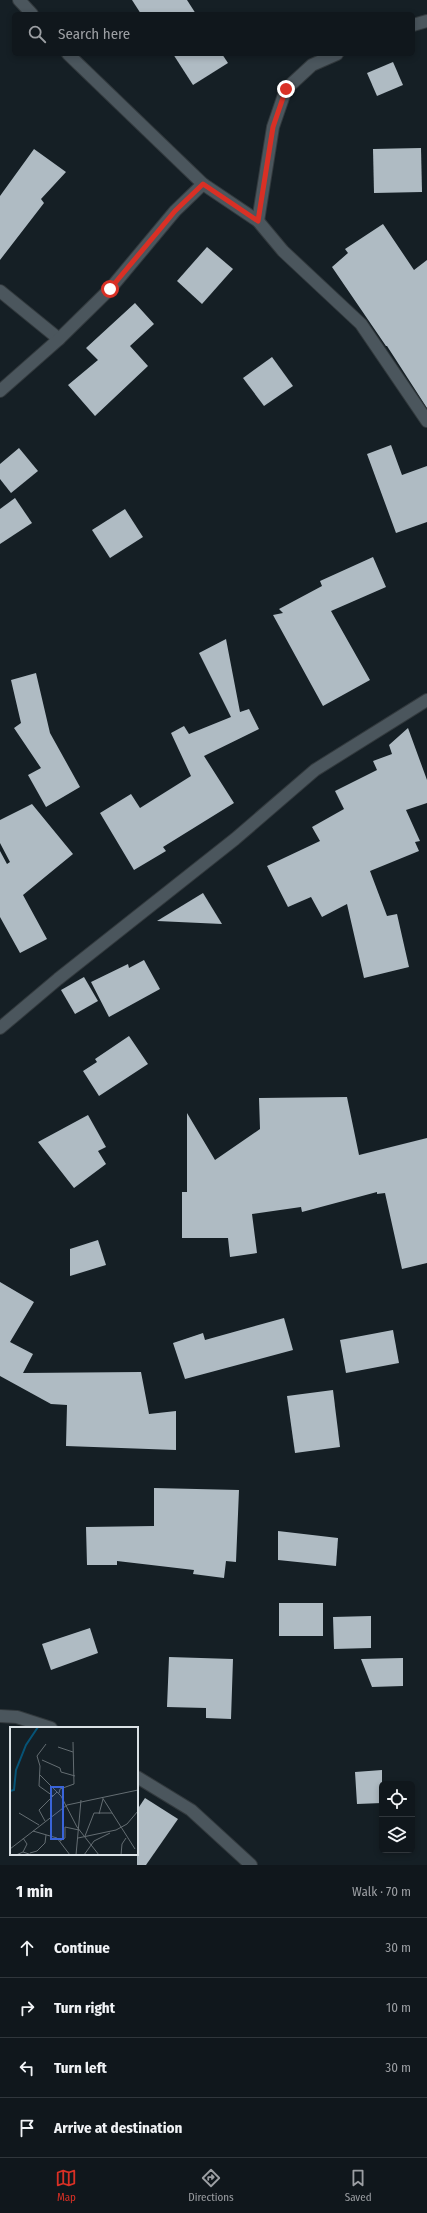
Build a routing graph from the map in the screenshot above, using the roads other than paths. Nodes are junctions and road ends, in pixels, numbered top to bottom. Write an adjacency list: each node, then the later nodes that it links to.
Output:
1 (19, 0): 2 (street)
2 (30, 12)
3 (427, 21): 4 (street)
4 (415, 24)
5 (70, 56): 7 (street)
6 (333, 56): 8 (street)
7 (203, 184): 8 (street); 10 (street)
8 (258, 221): 12 (street)
9 (0, 291): 10 (street)
10 (59, 339): 11 (street)
11 (0, 391)
12 (427, 421)
13 (427, 700): 14 (street)
14 (0, 1028)
15 (0, 1716): 16 (street)
16 (48, 1727)
17 (138, 1778): 18 (street)
18 (251, 1865)

